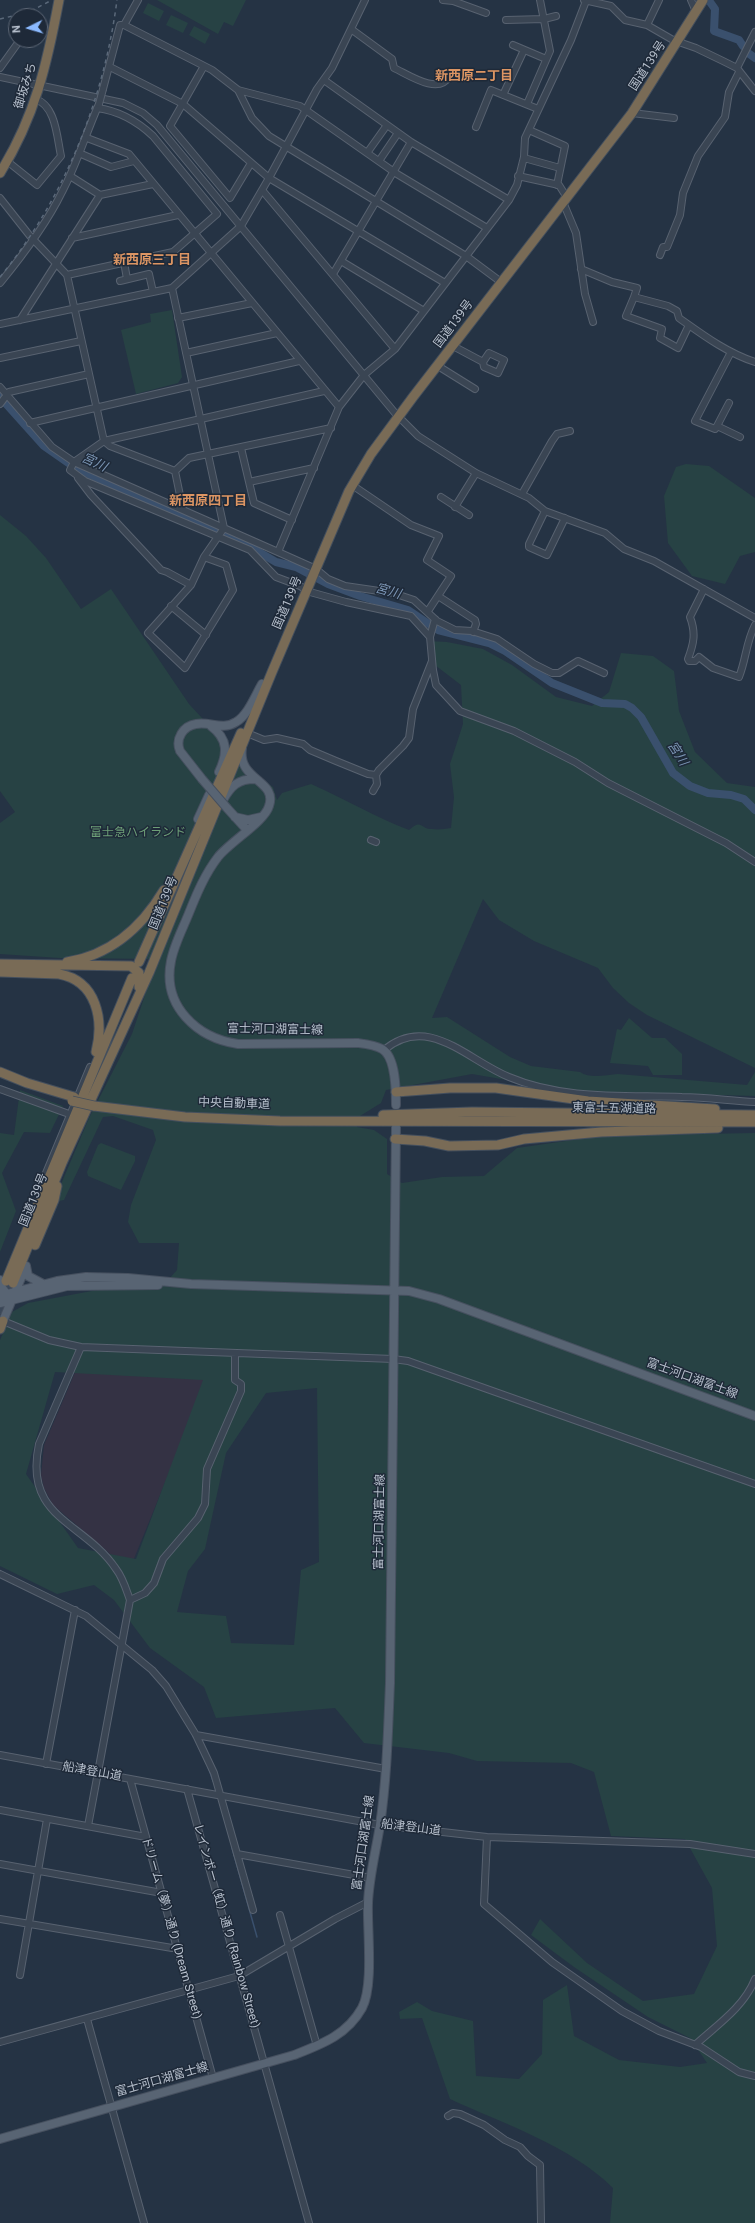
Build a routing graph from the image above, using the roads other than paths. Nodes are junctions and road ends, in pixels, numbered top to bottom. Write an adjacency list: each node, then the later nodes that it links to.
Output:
1 (138, 0): 15 (street)
2 (365, 0): 17 (street)
3 (443, 0): 9 (street)
4 (540, 0): 13 (street)
5 (585, 0): 16 (street); 39 (street)
6 (659, 0): 16 (street)
7 (703, 0): 19 (highway, 国道139号)
8 (59, 1): 31 (highway, 御坂みち)
9 (455, 1): 11 (street)
10 (694, 2): 19 (highway, 国道139号)
11 (486, 13)
12 (556, 16): 13 (street)
13 (544, 19): 14 (street); 23 (street)
14 (506, 20)
15 (124, 25): 24 (street); 25 (street)
16 (647, 25): 19 (street)
17 (351, 29): 29 (street); 30 (street)
18 (755, 32): 27 (street)
19 (675, 41): 27 (street); 41 (highway, 国道139号); 68 (highway, 国道139号)
20 (513, 45): 22 (street)
21 (14, 48): 26 (street)
22 (524, 50): 23 (street); 34 (street)
23 (546, 59): 37 (street)
24 (204, 66): 32 (street); 36 (street)
25 (110, 67): 36 (street); 38 (street, bridge)
26 (0, 68)
27 (738, 70): 33 (street); 79 (street)
28 (0, 77): 31 (street)
29 (449, 77)
30 (324, 80): 40 (street); 43 (street)
31 (40, 85): 35 (highway, 御坂みち); 72 (street)
32 (238, 90): 40 (street); 49 (street)
33 (755, 91)
34 (503, 95): 37 (street); 44 (street)
35 (36, 99): 53 (highway, 御坂みち); 53 (street)
36 (183, 104): 56 (street); 56 (street)
37 (527, 104): 39 (street)
38 (98, 106): 47 (street); 75 (street)
39 (538, 109): 45 (street)
40 (306, 110): 49 (street); 51 (street)
41 (632, 113): 42 (street); 68 (highway, 国道139号)
42 (674, 118)
43 (387, 125): 46 (street); 51 (street)
44 (476, 127)
45 (529, 130): 52 (street); 57 (street)
46 (398, 133): 48 (street); 55 (street)
47 (87, 138): 50 (street); 54 (street)
48 (411, 142): 58 (street); 69 (street)
49 (286, 148): 62 (street); 70 (street)
50 (79, 153): 54 (street); 60 (street)
51 (367, 153): 55 (street)
52 (524, 158): 57 (street); 61 (street)
53 (7, 161): 59 (highway, 御坂みち)
54 (134, 161): 63 (street)
55 (379, 161): 58 (street)
56 (251, 163): 62 (street)
57 (560, 168): 64 (street)
58 (393, 171): 70 (street); 73 (street)
59 (0, 173)
60 (70, 176): 66 (street); 77 (street)
61 (518, 176): 64 (street); 69 (street)
62 (269, 178): 65 (street); 74 (street)
63 (153, 184): 66 (street); 71 (street)
64 (557, 185): 68 (street)
65 (262, 190): 72 (street); 85 (street)
66 (100, 195): 76 (street)
67 (0, 198): 77 (street)
68 (563, 198): 84 (street); 89 (highway, 国道139号)
69 (509, 200): 73 (street)
70 (376, 201): 74 (street); 80 (street)
71 (178, 215): 75 (street); 76 (street)
72 (241, 226): 78 (street); 115 (street)
73 (487, 228): 80 (street)
74 (358, 230): 81 (street); 91 (street)
75 (194, 233): 78 (street); 82 (street)
76 (72, 238): 83 (street)
77 (33, 240): 83 (street); 90 (street)
78 (211, 253): 92 (street); 95 (street)
79 (660, 255)
80 (466, 256): 89 (street); 91 (street)
81 (341, 261): 85 (street); 97 (street)
82 (124, 262): 86 (street); 87 (street)
83 (55, 264): 86 (street); 99 (street)
84 (581, 269): 94 (street); 100 (street)
85 (334, 274): 106 (street)
86 (67, 275): 96 (street)
87 (127, 279): 88 (street); 93 (street)
88 (120, 281)
89 (500, 281): 105 (highway, 国道139号); 125 (highway, 国道139号)
90 (0, 283)
91 (445, 283): 97 (street)
92 (172, 288): 93 (street); 98 (street)
93 (153, 292): 96 (street)
94 (634, 297): 102 (street); 102 (street)
95 (252, 304): 98 (street); 103 (street)
96 (75, 309): 99 (street); 104 (street)
97 (424, 311): 106 (street)
98 (178, 318): 108 (street)
99 (20, 320): 101 (street)
100 (593, 322)
101 (0, 324)
102 (689, 325): 107 (street)
103 (277, 333): 108 (street); 110 (street)
104 (81, 341): 109 (street); 114 (street)
105 (453, 346): 111 (street); 113 (highway, 国道139号)
106 (395, 349): 115 (street)
107 (731, 352): 112 (street); 128 (street)
108 (186, 353): 116 (street)
109 (0, 358)
110 (299, 361): 116 (street); 119 (street)
111 (483, 362)
112 (755, 362)
113 (438, 366): 118 (street); 125 (highway, 国道139号)
114 (89, 374): 120 (street); 124 (street)
115 (364, 375): 123 (street); 125 (street)
116 (193, 386): 124 (street); 126 (street)
117 (0, 387): 120 (street)
118 (475, 389)
119 (324, 391): 123 (street); 126 (street)
120 (6, 395): 121 (street); 127 (street)
121 (0, 403)
122 (729, 404): 128 (street)
123 (339, 407): 129 (street)
124 (95, 409): 127 (street); 132 (street)
125 (397, 414): 138 (street); 141 (highway, 国道139号); 153 (highway, 国道139号)
126 (201, 420): 132 (street); 134 (street)
127 (30, 423): 135 (street)
128 (717, 426): 131 (street)
129 (331, 428): 133 (street); 136 (street)
130 (570, 431): 142 (street)
131 (740, 436)
132 (104, 441): 135 (street); 137 (street)
133 (241, 448): 134 (street); 140 (street)
134 (207, 454): 137 (street); 150 (street)
135 (74, 463): 139 (street); 145 (street)
136 (314, 468): 140 (street); 149 (street)
137 (175, 470): 145 (street)
138 (476, 473): 142 (street); 144 (street)
139 (76, 475): 150 (street); 154 (street)
140 (249, 482): 149 (street)
141 (352, 485): 153 (highway, 国道139号); 157 (street)
142 (522, 494): 146 (street)
143 (441, 498): 144 (street)
144 (455, 506): 147 (street)
145 (183, 510): 150 (street)
146 (545, 511): 148 (street); 148 (street)
147 (469, 515)
148 (565, 518): 156 (street)
149 (292, 520): 151 (street)
150 (221, 533): 151 (street); 152 (street); 155 (street)
151 (278, 552): 153 (street)
152 (204, 557): 154 (street); 164 (street)
153 (313, 569): 155 (highway, 国道139号); 159 (street)
154 (191, 585): 158 (street)
155 (305, 588): 165 (street); 168 (highway, 国道139号); 170 (highway, 国道139号)
156 (704, 589): 160 (street); 162 (street)
157 (438, 596): 159 (street); 163 (street)
158 (171, 606): 164 (street); 164 (street)
159 (428, 611): 161 (street)
160 (755, 618)
161 (434, 620): 163 (street); 165 (street)
162 (755, 625)
163 (473, 632): 167 (street)
164 (206, 635)
165 (431, 636): 166 (street)
166 (432, 661): 171 (street); 180 (street)
167 (604, 673)
168 (262, 684): 169 (main road); 179 (highway, 国道139号)
169 (211, 726): 174 (main road, bridge); 179 (main road)
170 (246, 736): 171 (street); 172 (main road); 176 (highway, 国道139号)
171 (376, 775): 173 (street)
172 (255, 779): 175 (main road, 富士河口湖富士線); 176 (main road)
173 (373, 791)
174 (234, 816): 175 (main road); 177 (main road); 178 (main road)
175 (262, 816): 177 (main road, 富士河口湖富士線)
176 (208, 828): 181 (highway, 国道139号)
177 (246, 830): 178 (main road, 富士河口湖富士線)
178 (233, 842): 188 (main road, 富士河口湖富士線)
179 (186, 852): 183 (highway, 国道139号); 184 (highway)
180 (755, 862)
181 (170, 919): 183 (highway); 187 (highway, 国道139号)
182 (0, 964): 184 (highway)
183 (138, 965): 184 (highway); 187 (highway)
184 (49, 969): 185 (highway); 189 (highway)
185 (0, 972)
186 (132, 978): 194 (highway, 国道139号)
187 (125, 1025): 205 (highway, 国道139号)
188 (384, 1050): 193 (main road); 196 (street)
189 (90, 1067): 194 (highway); 198 (street)
190 (0, 1072): 195 (highway, 中央自動車道)
191 (0, 1076): 195 (highway, 中央自動車道)
192 (0, 1089): 198 (street)
193 (396, 1092): 197 (main road); 199 (highway)
194 (84, 1093): 205 (highway, 国道139号)
195 (73, 1099): 200 (highway, 中央自動車道, bridge)
196 (755, 1102)
197 (396, 1105)
198 (69, 1114): 206 (street)
199 (750, 1115): 200 (highway, 東富士五湖道路)
200 (472, 1116): 201 (highway, 東富士五湖道路)
201 (755, 1122)
202 (755, 1126): 204 (highway)
203 (396, 1127): 204 (main road, 富士河口湖富士線)
204 (395, 1140): 211 (main road, 富士河口湖富士線)
205 (59, 1161): 206 (highway); 207 (highway); 208 (highway, 国道139号)
206 (41, 1185): 208 (highway)
207 (26, 1266): 208 (main road); 209 (main road)
208 (7, 1284): 209 (main road, 富士河口湖富士線); 212 (main road); 212 (main road)
209 (43, 1284): 210 (main road, 富士河口湖富士線)
210 (191, 1284): 211 (main road, 富士河口湖富士線); 212 (main road, 富士河口湖富士線)
211 (394, 1290): 216 (main road, 富士河口湖富士線); 217 (main road, 富士河口湖富士線)
212 (3, 1302): 213 (main road)
213 (2, 1325): 214 (street)
214 (81, 1347): 215 (street); 220 (street)
215 (235, 1353): 216 (street); 220 (street)
216 (393, 1359): 218 (street); 226 (main road, 富士河口湖富士線)
217 (755, 1416)
218 (755, 1484)
219 (0, 1574): 221 (street)
220 (130, 1600): 222 (street)
221 (76, 1610): 222 (street); 225 (street)
222 (122, 1646): 223 (street); 227 (street)
223 (196, 1735): 226 (street); 230 (street)
224 (0, 1755): 225 (street, 船津登山道)
225 (46, 1764): 227 (street, 船津登山道)
226 (386, 1769): 233 (main road, 富士河口湖富士線)
227 (99, 1773): 228 (street, 船津登山道); 234 (street)
228 (130, 1779): 229 (street, 船津登山道); 235 (street, ドリーム（夢）通り (Dream Street))
229 (187, 1789): 230 (street, 船津登山道); 251 (street, レインボー（虹）通り (Rainbow Street))
230 (218, 1794): 233 (street, 船津登山道); 237 (street)
231 (0, 1810): 232 (street)
232 (47, 1819): 234 (street); 240 (street)
233 (380, 1825): 236 (street, 船津登山道); 241 (main road, 富士河口湖富士線)
234 (88, 1826): 235 (street)
235 (146, 1837): 242 (street, ドリーム（夢）通り (Dream Street))
236 (487, 1837): 238 (street, 船津登山道); 256 (street)
237 (237, 1854): 241 (street); 244 (street)
238 (755, 1854)
239 (0, 1864): 240 (street)
240 (37, 1871): 242 (street); 247 (street)
241 (371, 1878): 243 (main road, 富士河口湖富士線)
242 (162, 1893): 249 (street, ドリーム（夢）通り (Dream Street))
243 (368, 1902): 248 (street); 257 (main road, 富士河口湖富士線)
244 (253, 1910)
245 (280, 1915): 248 (street)
246 (0, 1919): 247 (street)
247 (28, 1924): 249 (street); 250 (street)
248 (288, 1946): 251 (street); 257 (street)
249 (177, 1947): 253 (street, ドリーム（夢）通り (Dream Street))
250 (20, 1975)
251 (239, 1976): 253 (street); 258 (street, レインボー（虹）通り (Rainbow Street))
252 (755, 1979): 256 (street)
253 (189, 1990): 254 (street); 260 (street, ドリーム（夢）通り (Dream Street))
254 (87, 2019): 255 (street); 261 (street)
255 (0, 2042)
256 (695, 2045): 259 (street)
257 (317, 2046): 258 (main road, 富士河口湖富士線)
258 (264, 2063): 260 (main road, 富士河口湖富士線); 265 (street, レインボー（虹）通り (Rainbow Street))
259 (755, 2076)
260 (213, 2078): 261 (main road, 富士河口湖富士線)
261 (112, 2107): 263 (main road, 富士河口湖富士線); 264 (street)
262 (448, 2116): 266 (street)
263 (0, 2138)
264 (144, 2223)
265 (309, 2223)
266 (540, 2223)

